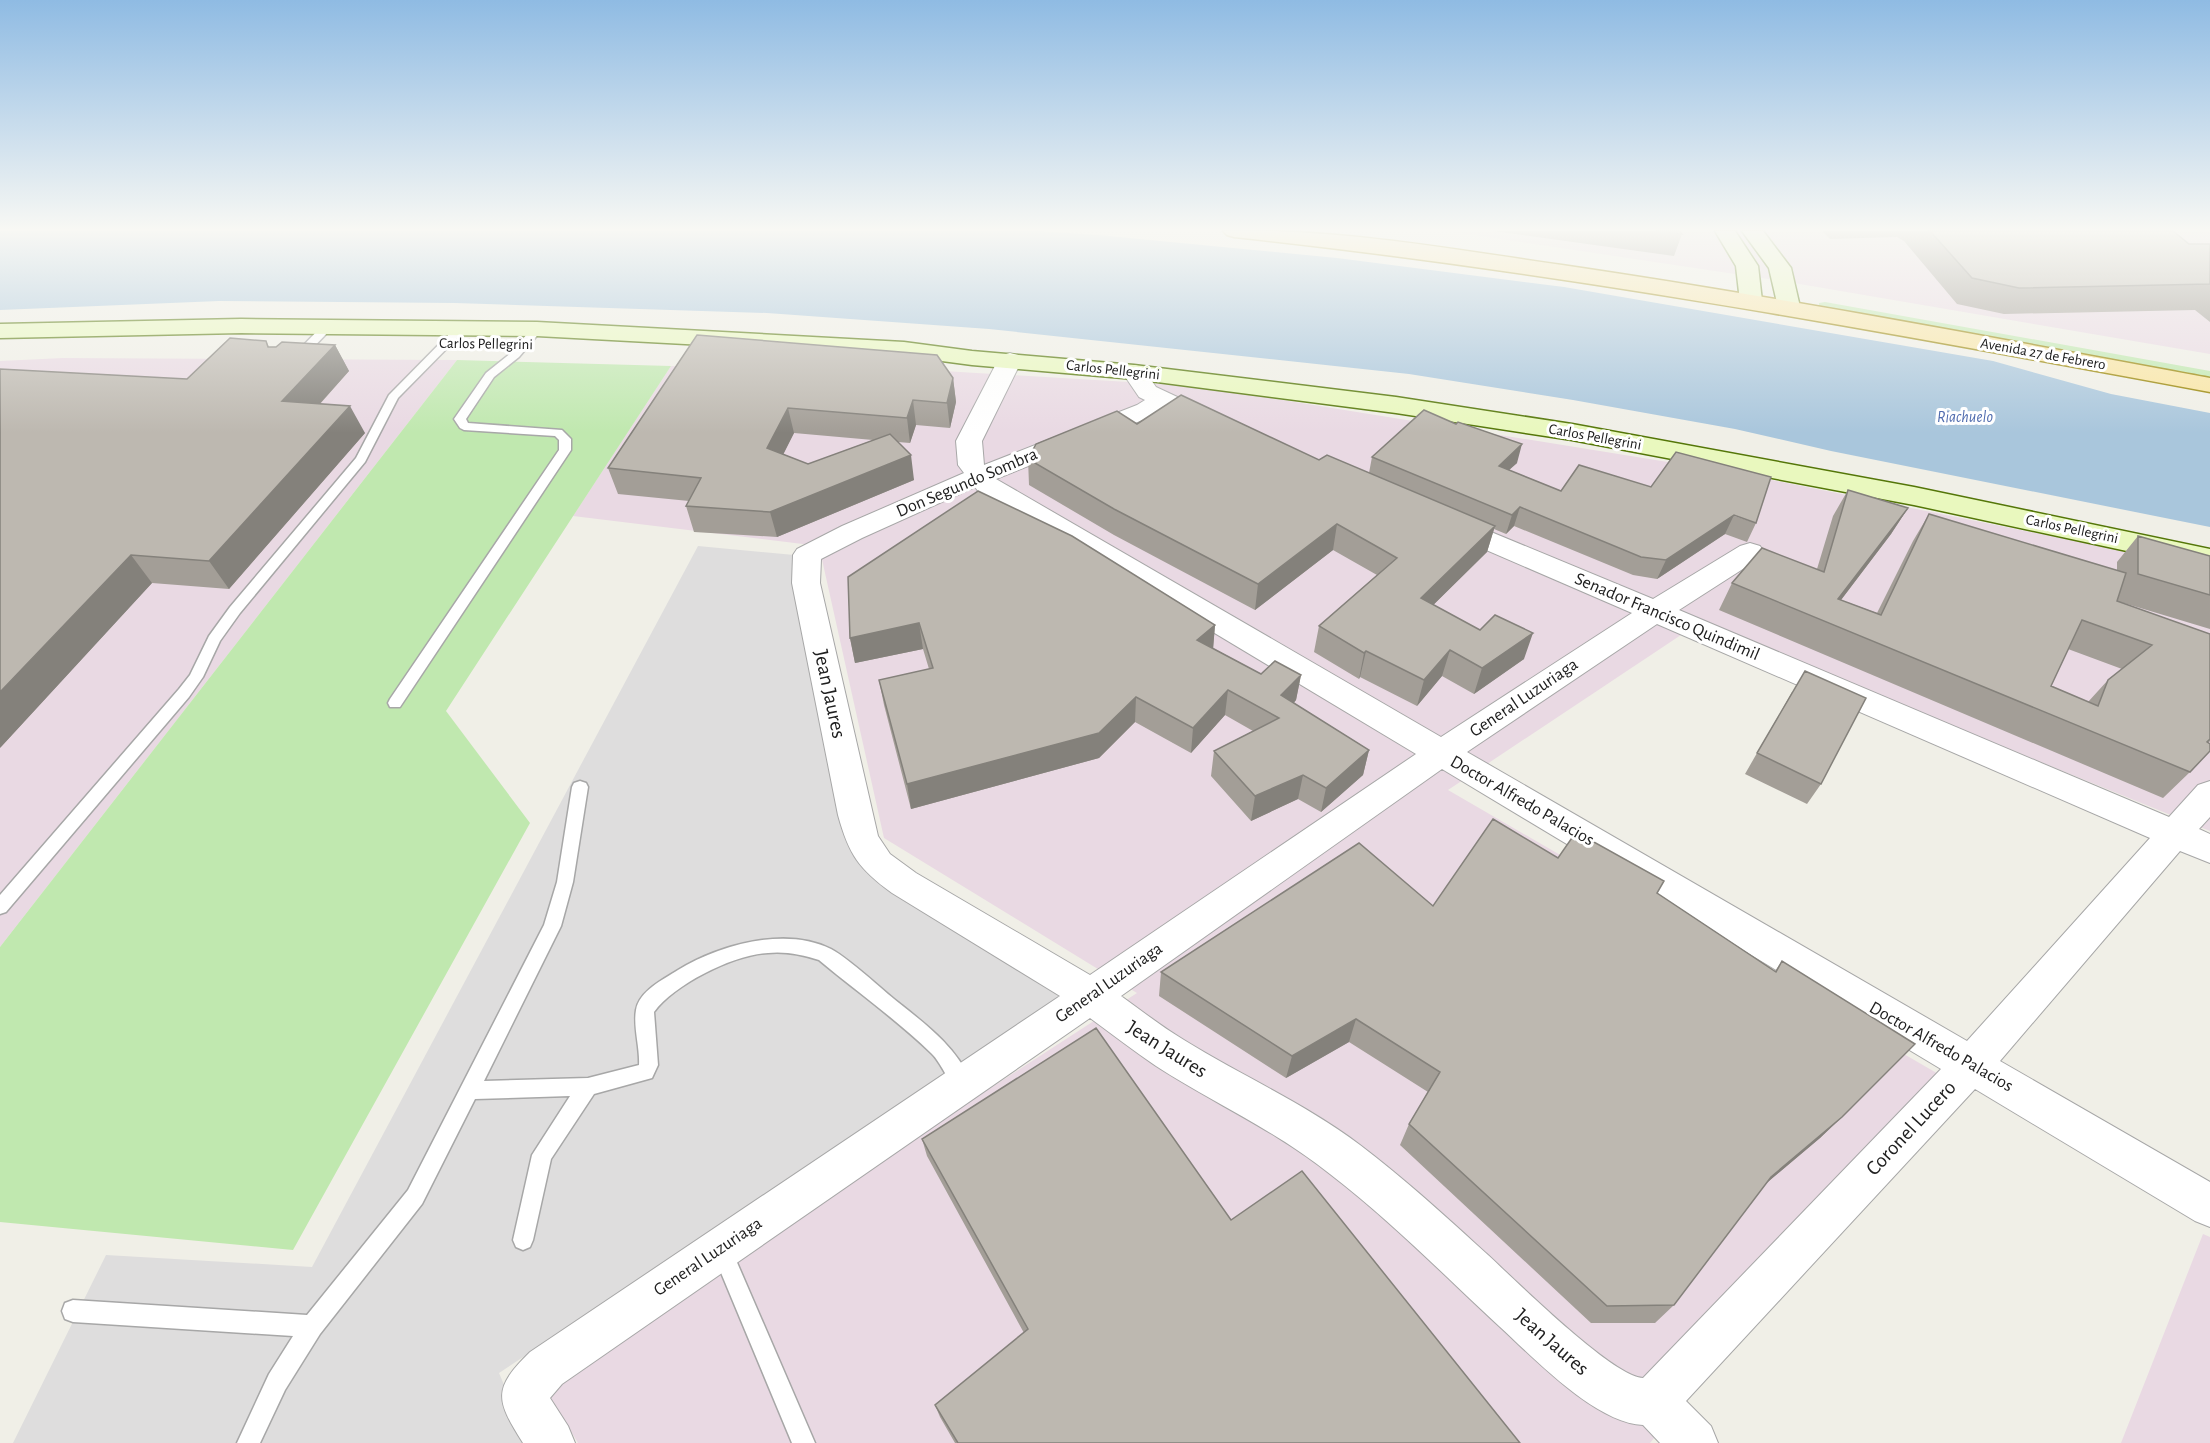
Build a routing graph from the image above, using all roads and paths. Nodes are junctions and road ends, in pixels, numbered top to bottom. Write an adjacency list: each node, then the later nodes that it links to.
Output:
1 (1779, 298): 2 (main road, Avenida 27 de Febrero)
2 (1788, 300): 9 (main road, Avenida 27 de Febrero); 12 (main road, Avenida 27 de Febrero)
3 (0, 331): 4 (main road, Carlos Pellegrini)
4 (320, 334): 5 (main road, Carlos Pellegrini); 7 (main road, Carlos Pellegrini); 10 (lane)
5 (454, 335): 6 (main road, Carlos Pellegrini); 27 (lane)
6 (531, 337): 8 (main road, Carlos Pellegrini); 21 (lane)
7 (0, 347)
8 (1010, 360): 11 (main road, Carlos Pellegrini); 15 (street, Doctor Alfredo Palacios)
9 (2210, 366)
10 (287, 369)
11 (1134, 372): 13 (street); 19 (main road, Carlos Pellegrini)
12 (2210, 385)
13 (1162, 399): 14 (street); 15 (street, Don Segundo Sombra)
14 (1205, 418)
15 (979, 476): 18 (street, Don Segundo Sombra); 22 (street, Doctor Alfredo Palacios)
16 (1424, 513): 20 (street, Senador Francisco Quindimil)
17 (1750, 552): 20 (street, General Luzuriaga)
18 (807, 555): 28 (street, Jean Jaures)
19 (2210, 559)
20 (1653, 612): 22 (street, General Luzuriaga); 25 (street, Senador Francisco Quindimil)
21 (395, 703)
22 (1441, 753): 28 (street, General Luzuriaga); 29 (street, Doctor Alfredo Palacios)
23 (580, 787): 32 (lane)
24 (2210, 794): 25 (street, Coronel Lucero)
25 (2174, 834): 26 (street, Senador Francisco Quindimil); 29 (street, Coronel Lucero)
26 (2210, 849)
27 (0, 906)
28 (1090, 996): 30 (street, General Luzuriaga); 38 (street, Jean Jaures)
29 (1971, 1065): 33 (street, Doctor Alfredo Palacios); 38 (street, Coronel Lucero)
30 (963, 1083): 31 (lane); 35 (street, General Luzuriaga)
31 (588, 1087): 32 (lane); 34 (lane)
32 (470, 1090): 37 (lane)
33 (2210, 1206)
34 (523, 1240)
35 (721, 1248): 40 (street, General Luzuriaga); 41 (lane)
36 (73, 1311): 37 (lane)
37 (312, 1326): 39 (lane)
38 (1653, 1402): 42 (street)
39 (248, 1443)
40 (551, 1443)
41 (804, 1443)
42 (1694, 1443)

